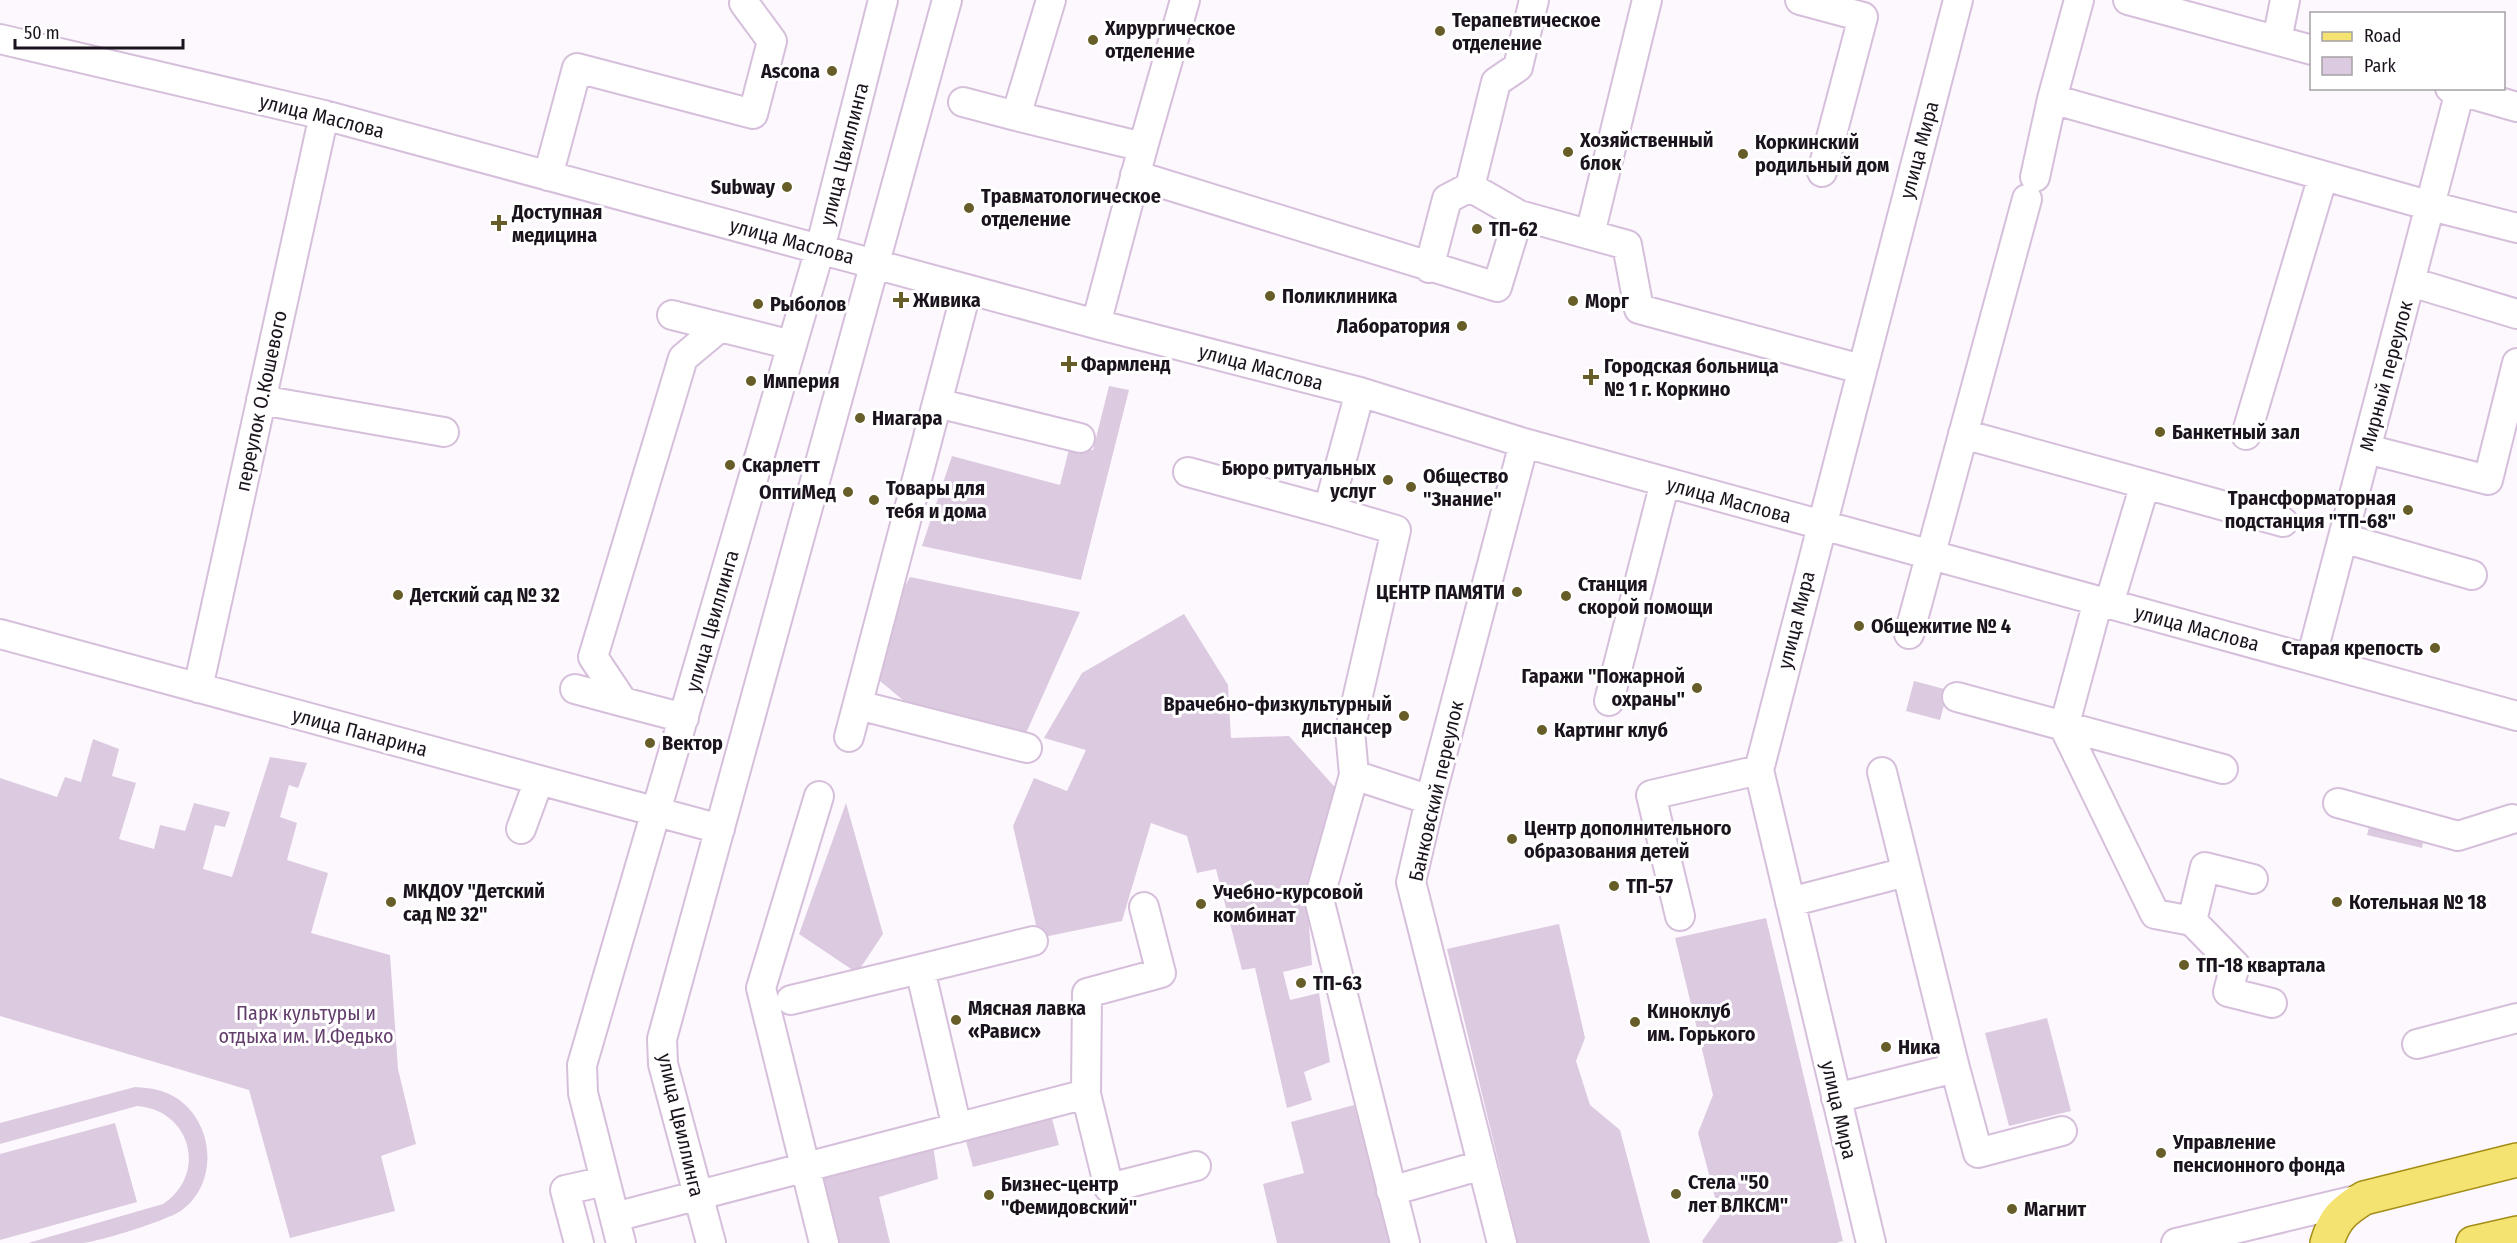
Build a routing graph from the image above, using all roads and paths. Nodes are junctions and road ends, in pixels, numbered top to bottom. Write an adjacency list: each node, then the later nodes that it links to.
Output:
1 (745, 0): 24 (street)
2 (883, 0): 32 (street, улица Цвиллинга)
3 (947, 0): 33 (street, улица Цвиллинга)
4 (1052, 0): 21 (street)
5 (1185, 0): 22 (street)
6 (1534, 0): 27 (street)
7 (1647, 0): 31 (street)
8 (1800, 0): 23 (street)
9 (1958, 0): 43 (street, улица Мира)
10 (2079, 0): 17 (street)
11 (2128, 0): 14 (street)
12 (2285, 0): 14 (street)
13 (0, 39): 20 (street, улица Маслова)
14 (2277, 40): 15 (street)
15 (2310, 49)
16 (2455, 90): 19 (street); 28 (street, Мирный переулок)
17 (2052, 99): 26 (street); 48 (street)
18 (963, 102): 21 (street)
19 (2517, 107)
20 (324, 115): 24 (street, улица Маслова); 45 (street, переулок О.Кошевого)
21 (1016, 116): 22 (street)
22 (1143, 147): 25 (street)
23 (1822, 172)
24 (548, 176): 32 (street, улица Маслова)
25 (1135, 176): 34 (street); 39 (street)
26 (2323, 176): 28 (street); 49 (street)
27 (1470, 187): 29 (street); 34 (street)
28 (2431, 206): 30 (street); 35 (street, Мирный переулок)
29 (1519, 215): 31 (street); 34 (street)
30 (2517, 228)
31 (1590, 234): 43 (street)
32 (820, 249): 33 (street, улица Маслова); 41 (street, улица Цвиллинга)
33 (876, 264): 36 (street, улица Маслова); 88 (street, улица Цвиллинга)
34 (1429, 268)
35 (2411, 282): 37 (street); 52 (street, Мирный переулок)
36 (967, 288): 39 (street, улица Маслова); 46 (street)
37 (2517, 314)
38 (672, 315): 40 (street)
39 (1096, 324): 44 (street, улица Маслова)
40 (720, 327): 41 (street); 70 (street)
41 (792, 345): 73 (street, улица Цвиллинга)
42 (2517, 363): 52 (street)
43 (1862, 369): 58 (street, улица Мира)
44 (1360, 392): 51 (street, улица Маслова); 56 (street)
45 (261, 400): 47 (street); 66 (street, переулок О.Кошевого)
46 (937, 403): 50 (street); 71 (street)
47 (444, 432)
48 (1963, 434): 55 (street); 60 (street)
49 (2246, 435)
50 (1080, 438)
51 (1524, 443): 54 (street, улица Маслова); 83 (street, Банковский переулок)
52 (2367, 449): 59 (street, Мирный переулок)
53 (1188, 472): 56 (street)
54 (1665, 482): 58 (street, улица Маслова); 69 (street)
55 (2145, 484): 57 (street); 62 (street)
56 (1328, 510): 80 (street)
57 (2283, 522)
58 (1821, 525): 60 (street, улица Маслова); 78 (street, улица Мира)
59 (2343, 538): 61 (street); 65 (street, Мирный переулок)
60 (1930, 555): 62 (street, улица Маслова); 64 (street)
61 (2472, 575)
62 (2103, 603): 65 (street, улица Маслова); 74 (street)
63 (0, 634): 66 (street, улица Панарина)
64 (1909, 634)
65 (2311, 659): 72 (street, улица Маслова)
66 (198, 687): 81 (street, улица Панарина)
67 (575, 689): 70 (street)
68 (1957, 697): 74 (street)
69 (1610, 701)
70 (623, 702): 73 (street)
71 (858, 705): 75 (street); 76 (street)
72 (2517, 716)
73 (684, 718): 85 (street, улица Цвиллинга)
74 (2064, 727): 77 (street); 94 (street)
75 (849, 737)
76 (1028, 748)
77 (2223, 769)
78 (1758, 770): 91 (street, улица Мира); 93 (street)
79 (1882, 772): 89 (street)
80 (1354, 775): 83 (street); 111 (street)
81 (539, 780): 85 (street, улица Панарина); 87 (street)
82 (819, 796): 109 (street)
83 (1430, 800): 107 (street, Банковский переулок)
84 (2338, 803): 86 (street)
85 (657, 812): 88 (street, улица Панарина); 110 (street, улица Цвиллинга)
86 (2515, 817)
87 (520, 829)
88 (720, 829): 112 (street, улица Цвиллинга)
89 (1906, 872): 91 (street); 101 (street)
90 (2253, 879): 94 (street)
91 (1790, 902): 103 (street, улица Мира)
92 (1144, 907): 102 (street)
93 (1680, 916)
94 (2192, 921): 98 (street)
95 (1033, 941): 96 (street)
96 (920, 969): 97 (street); 104 (street)
97 (791, 1000)
98 (2272, 1003)
99 (2517, 1018): 100 (street)
100 (2417, 1044)
101 (1955, 1068): 103 (street); 105 (street)
102 (1086, 1094): 104 (street); 108 (street)
103 (1836, 1098): 121 (street, улица Мира)
104 (957, 1128): 109 (street)
105 (2062, 1131)
106 (2517, 1160): 113 (main road)
107 (1482, 1165): 111 (street); 120 (street, Банковский переулок)
108 (1196, 1166)
109 (804, 1168): 112 (street); 118 (street)
110 (606, 1181): 114 (street, улица Цвиллинга); 116 (street)
111 (1391, 1191): 119 (street)
112 (698, 1195): 114 (street); 117 (street, улица Цвиллинга)
113 (2364, 1198): 122 (street); 123 (main road)
114 (618, 1230)
115 (2517, 1233): 124 (main road)
116 (579, 1243)
117 (711, 1243)
118 (824, 1243)
119 (1405, 1243)
120 (1502, 1243)
121 (1871, 1243)
122 (2176, 1243)
123 (2327, 1243)
124 (2473, 1243)

